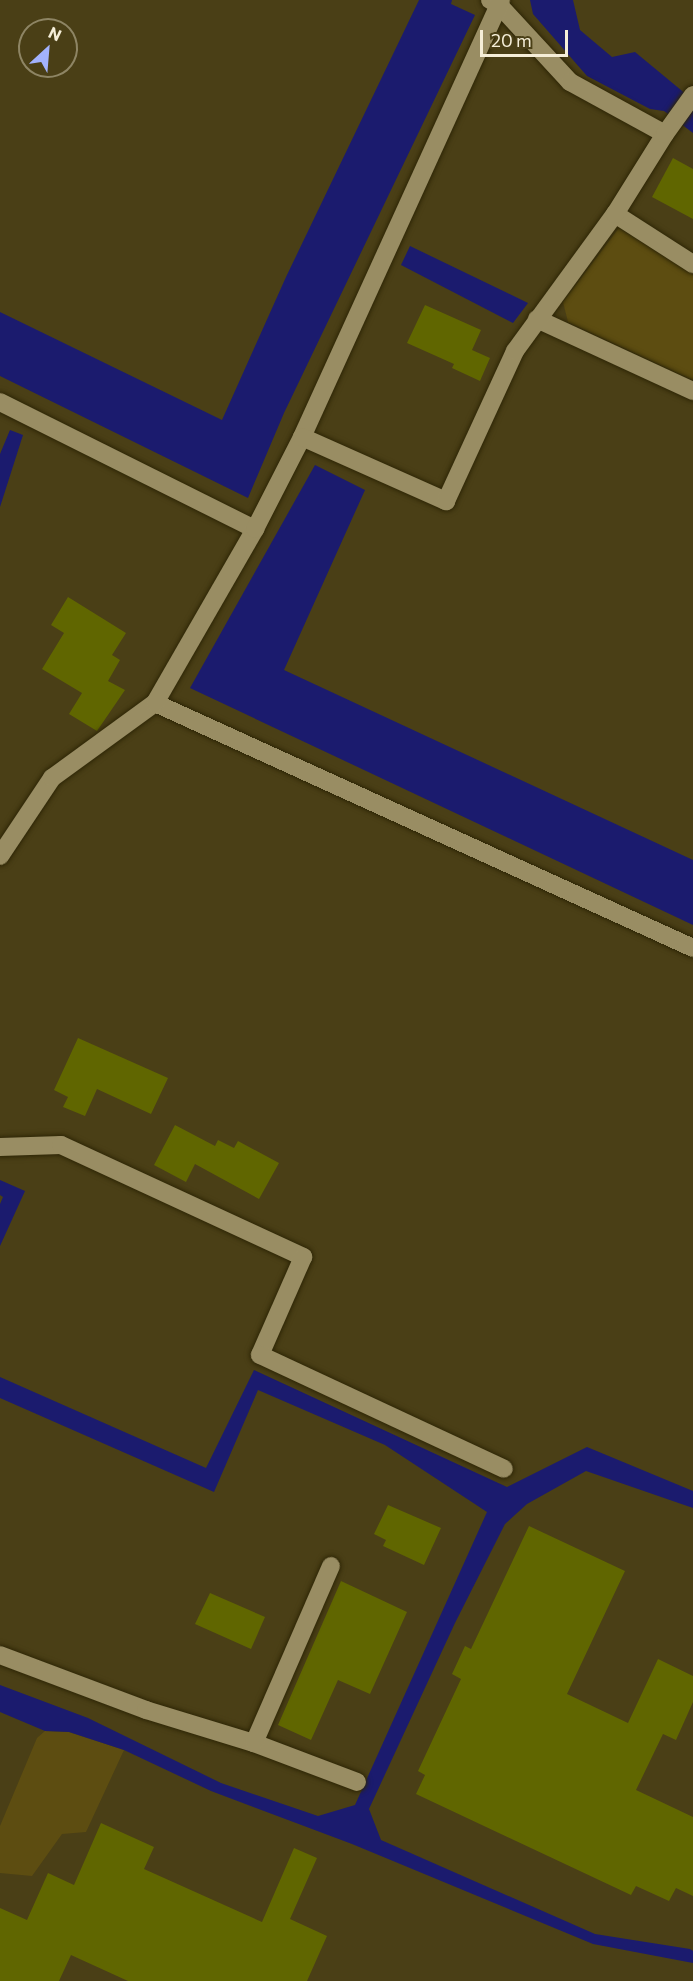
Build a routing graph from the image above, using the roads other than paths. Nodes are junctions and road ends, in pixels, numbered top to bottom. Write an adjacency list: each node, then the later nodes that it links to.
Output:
1 (497, 2): 3 (street); 9 (street)
2 (693, 95): 3 (street)
3 (668, 129): 4 (street)
4 (615, 214): 5 (street); 6 (street)
5 (693, 264)
6 (537, 319): 7 (street); 9 (street)
7 (693, 391)
8 (0, 402): 10 (street)
9 (302, 437): 10 (street)
10 (255, 529): 11 (street)
11 (155, 703): 12 (street); 13 (street)
12 (0, 856)
13 (693, 948)
14 (0, 1147): 15 (street)
15 (504, 1469)
16 (331, 1566): 18 (street)
17 (0, 1655): 18 (street)
18 (254, 1743): 19 (street)
19 (357, 1782)

